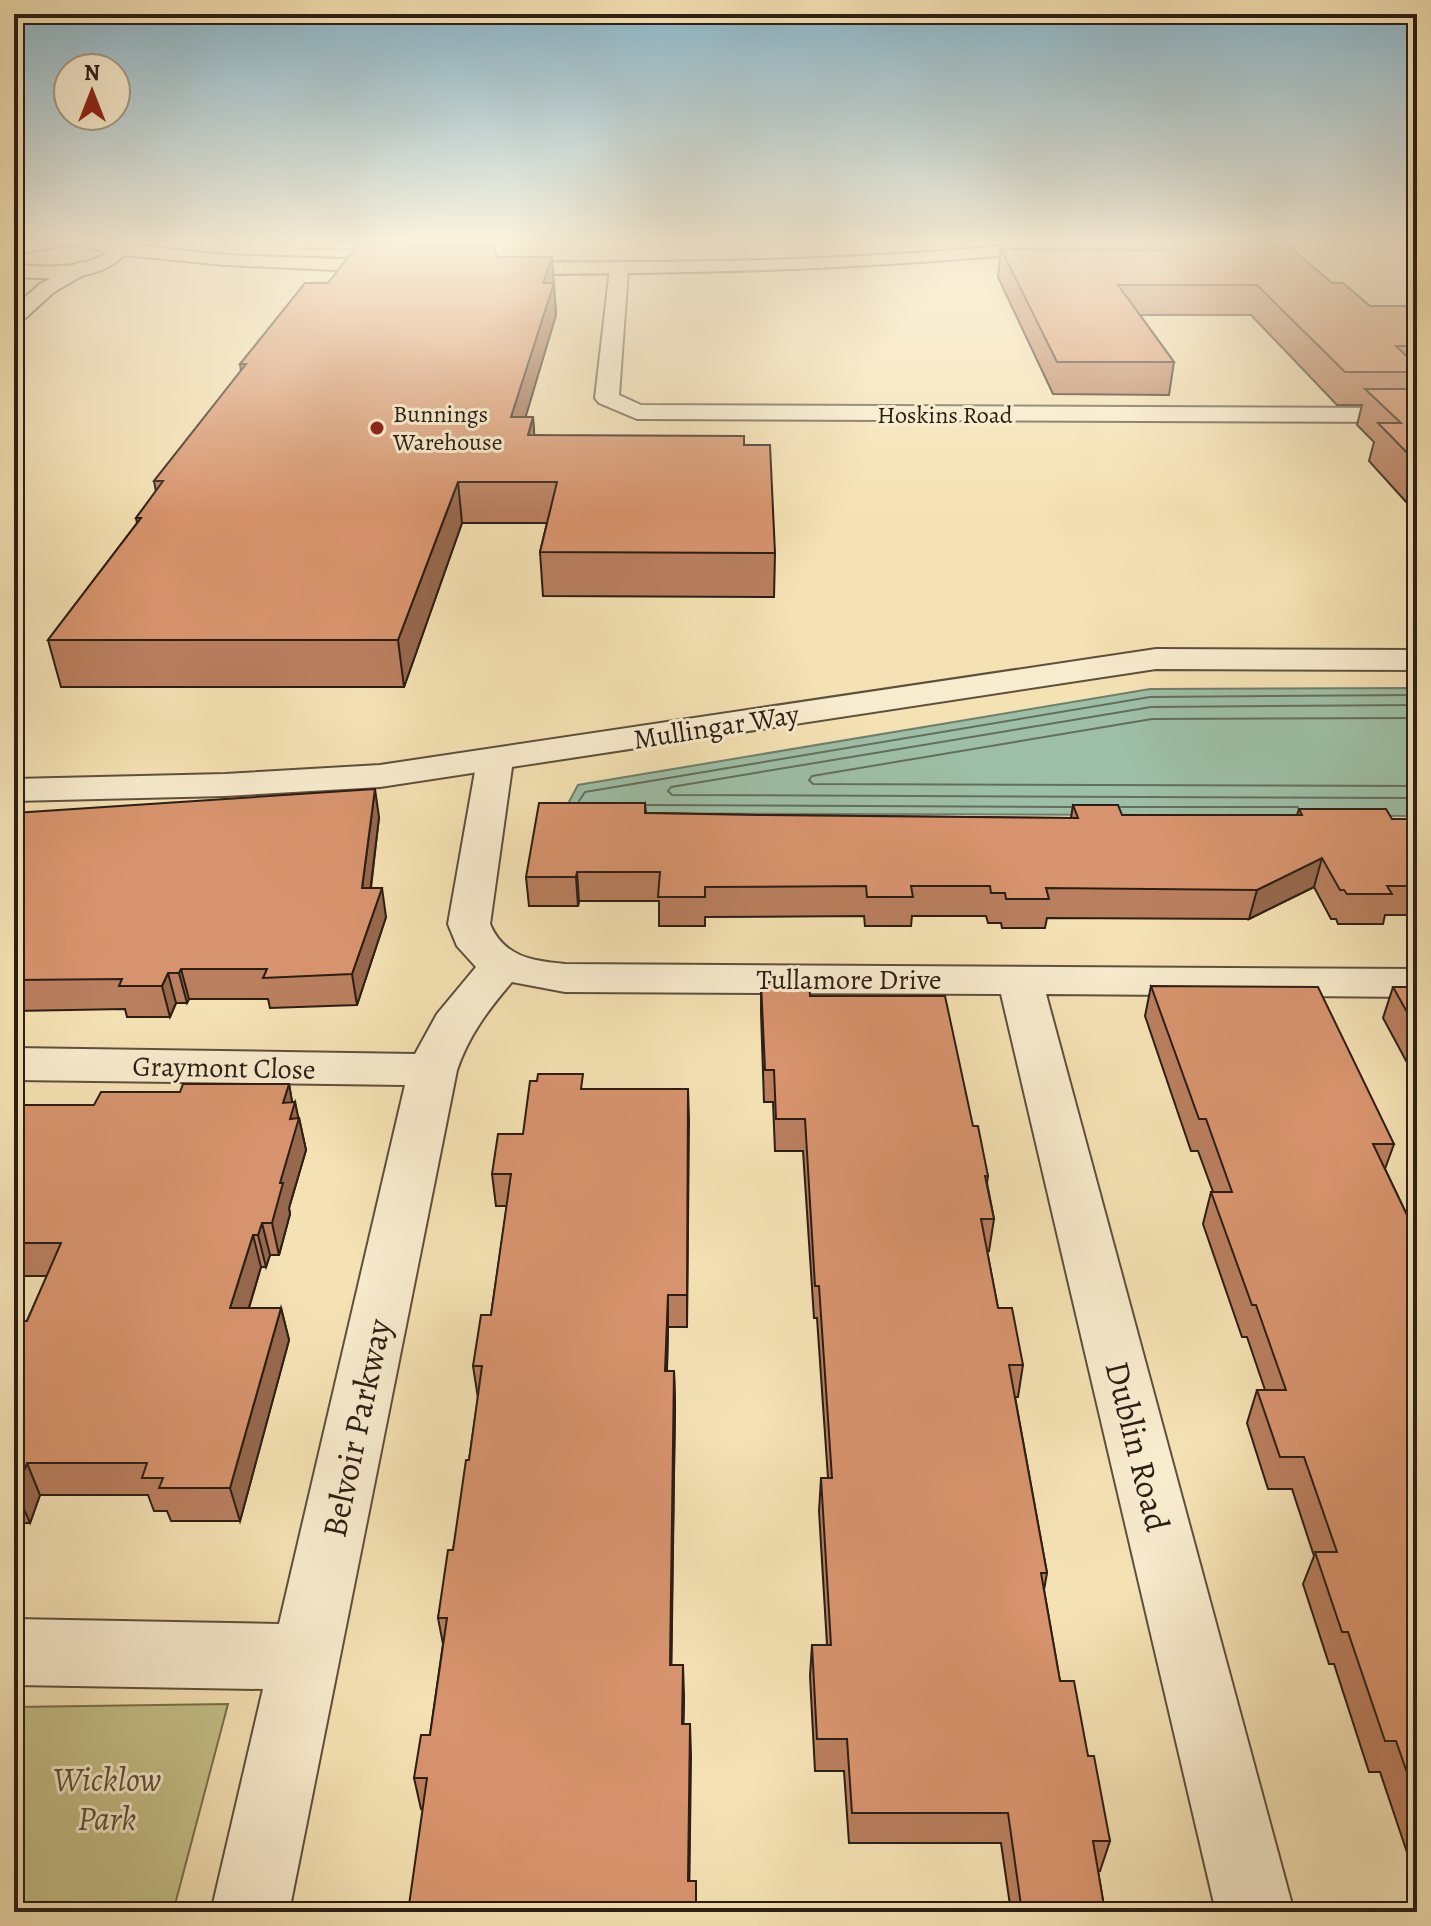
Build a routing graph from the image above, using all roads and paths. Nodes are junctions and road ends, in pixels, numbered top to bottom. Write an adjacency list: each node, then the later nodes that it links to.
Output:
1 (613, 333): 2 (street, Hoskins Road)
2 (1417, 415)
3 (1417, 660): 4 (street, Mullingar Way)
4 (495, 760): 5 (street, Mullingar Way); 6 (street, Tullamore Drive)
5 (14, 790)
6 (504, 964): 7 (street, Tullamore Drive); 10 (street, Belvoir Parkway)
7 (1020, 980): 8 (street, Tullamore Drive); 14 (street, Dublin Road)
8 (1417, 983)
9 (14, 1064): 10 (street, Graymont Close)
10 (433, 1070): 12 (street, Belvoir Parkway)
11 (14, 1652): 12 (street)
12 (307, 1657): 13 (street, Belvoir Parkway)
13 (250, 1912)
14 (1255, 1912)

